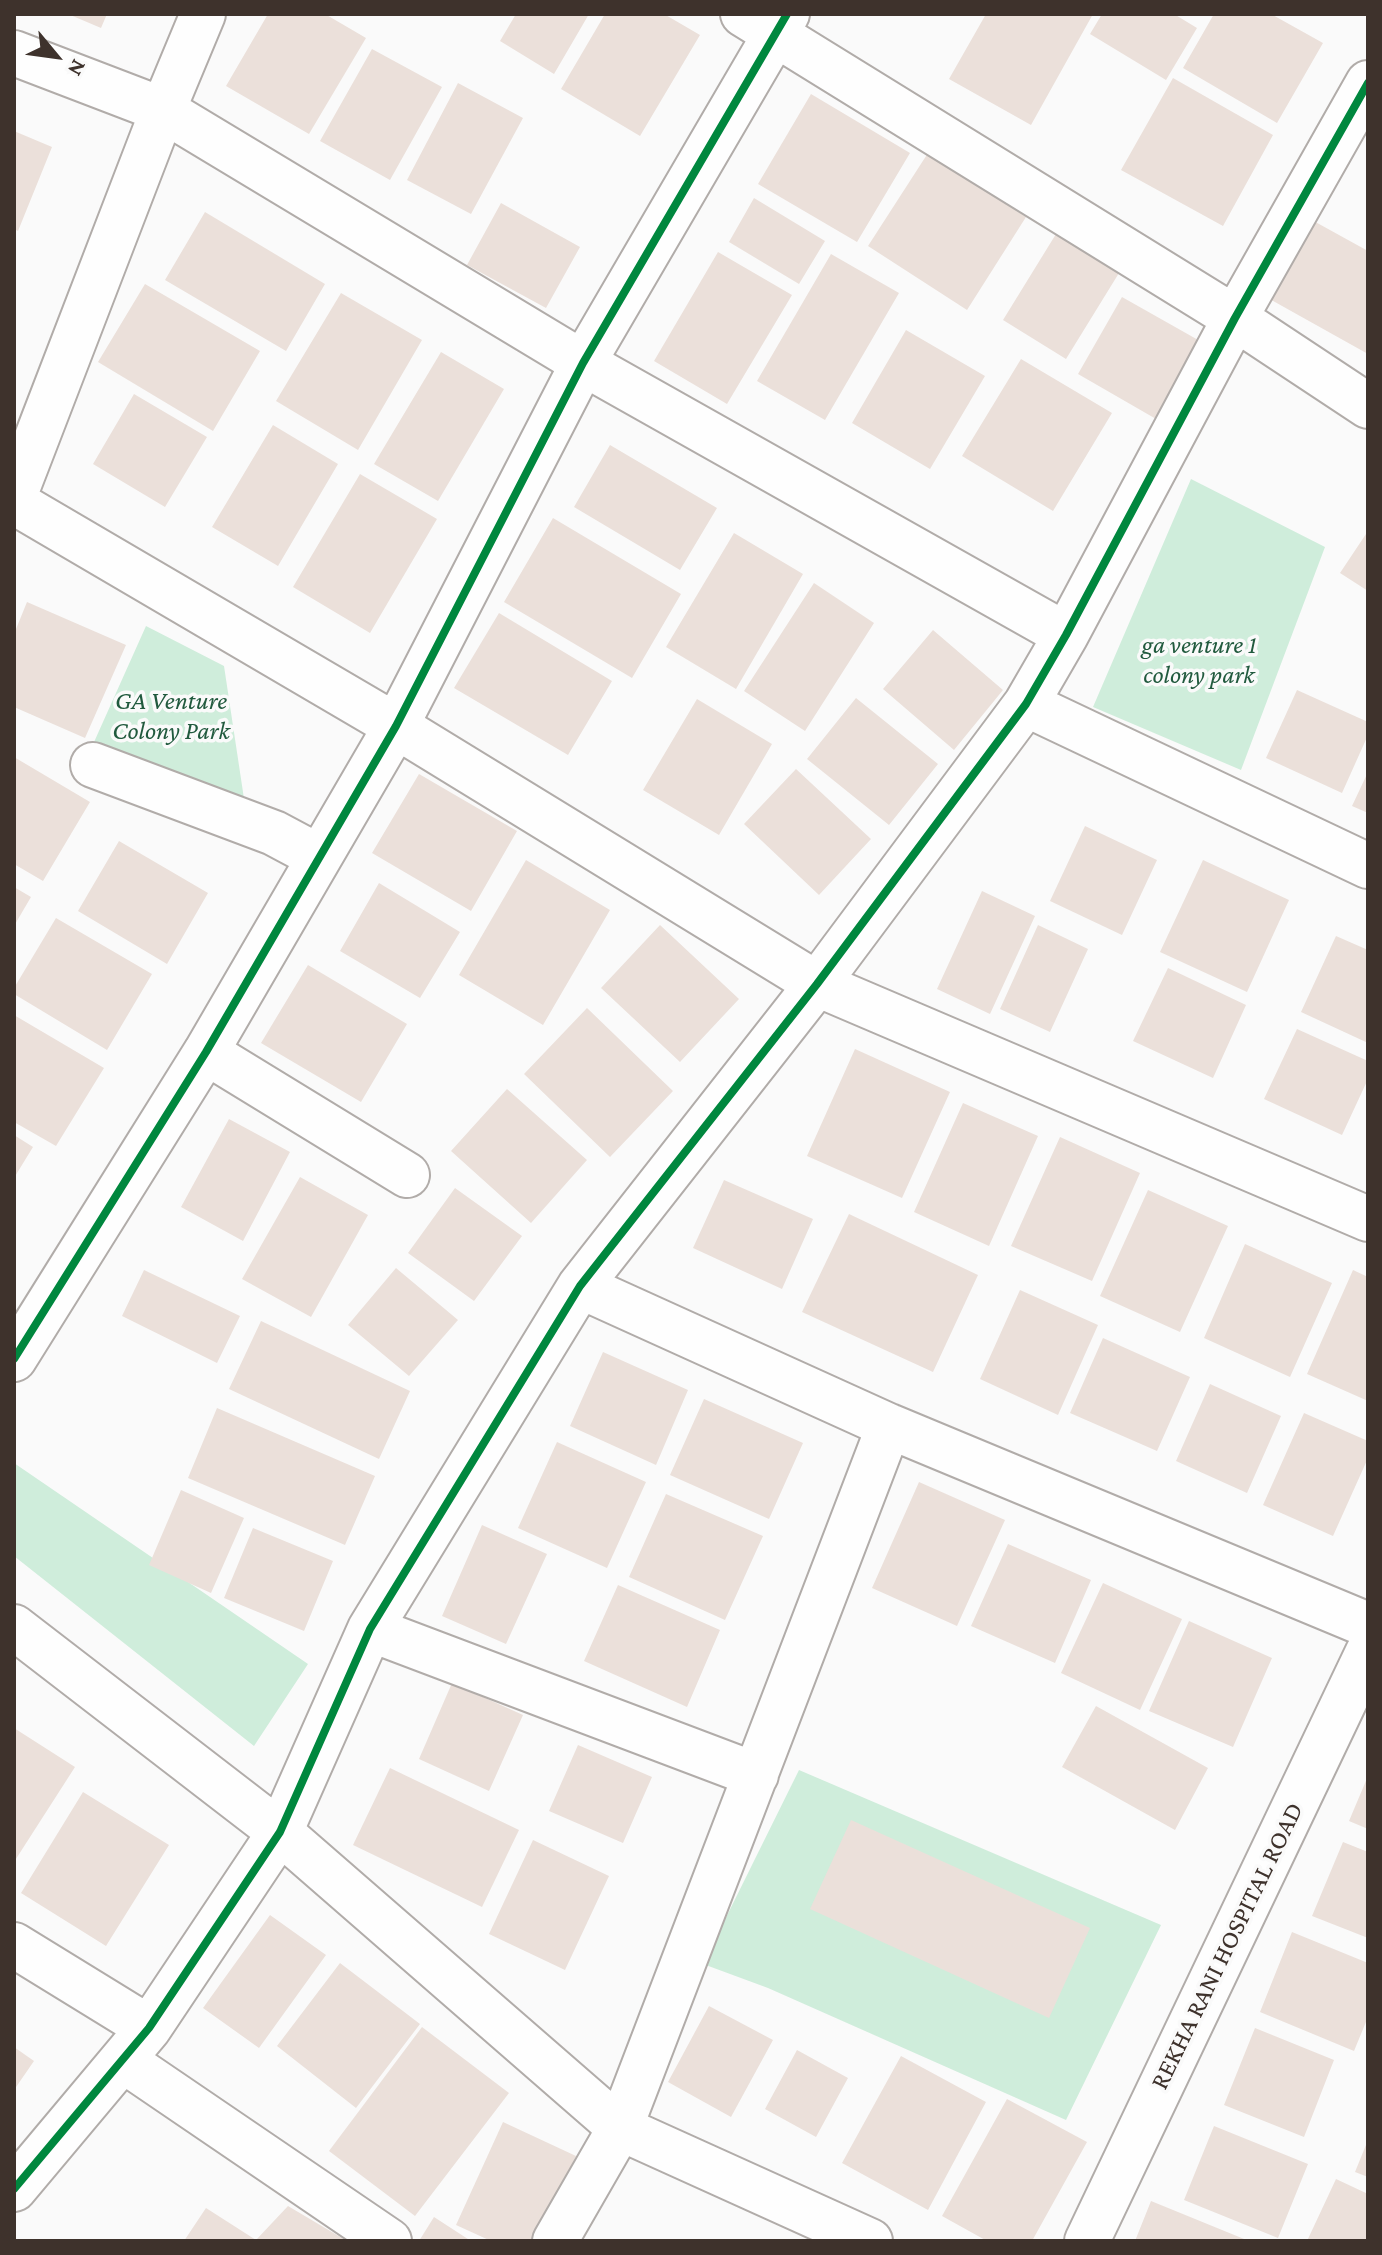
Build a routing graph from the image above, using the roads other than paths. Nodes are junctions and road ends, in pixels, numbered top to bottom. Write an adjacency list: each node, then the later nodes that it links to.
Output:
1 (203, 14): 5 (street)
2 (769, 20): 6 (street); 7 (street)
3 (14, 53): 5 (street)
4 (1368, 83): 6 (street)
5 (163, 110): 7 (street); 9 (street)
6 (1235, 318): 8 (street); 10 (street)
7 (583, 363): 10 (street); 12 (street)
8 (1368, 406)
9 (14, 500): 12 (street)
10 (1066, 635): 11 (street)
11 (1026, 704): 15 (street); 16 (street)
12 (396, 726): 14 (street); 16 (street)
13 (93, 765): 14 (street)
14 (319, 857): 17 (street)
15 (1368, 866)
16 (817, 984): 19 (street); 20 (street)
17 (206, 1052): 18 (street); 21 (street)
18 (407, 1175)
19 (1368, 1219)
20 (580, 1286): 22 (street); 25 (street)
21 (14, 1359)
22 (889, 1426): 23 (street); 27 (street)
23 (1368, 1625)
24 (14, 1627): 28 (street)
25 (370, 1629): 27 (street); 28 (street)
26 (1368, 1652): 36 (street, REKHA RANI HOSPITAL ROAD)
27 (756, 1775): 31 (street)
28 (280, 1832): 30 (street); 31 (street)
29 (14, 1945): 30 (street)
30 (136, 2044): 32 (street); 33 (street)
31 (620, 2128): 34 (street); 35 (street)
32 (14, 2189)
33 (389, 2241)
34 (555, 2241)
35 (870, 2241)
36 (1087, 2241)

